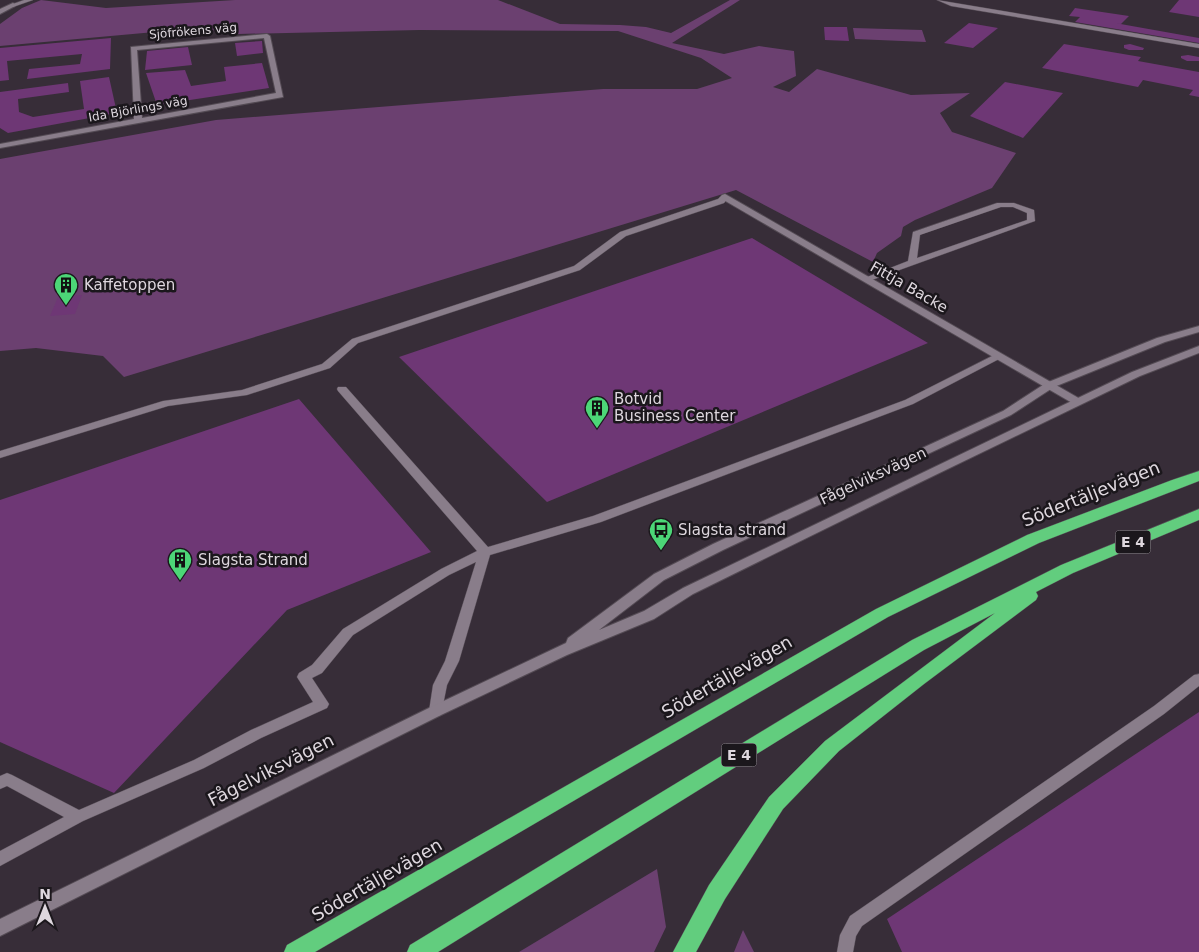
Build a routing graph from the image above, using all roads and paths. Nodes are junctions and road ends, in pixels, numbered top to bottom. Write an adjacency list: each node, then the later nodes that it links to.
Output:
1 (30, 0): 3 (lane)
2 (940, 0): 5 (lane)
3 (13, 5): 4 (main road)
4 (0, 12)
5 (1199, 46)
6 (280, 95): 7 (main road, Ida Björlings väg); 7 (main road, Sjöfrökens väg)
7 (138, 121): 8 (main road, Ida Björlings väg)
8 (0, 146)
9 (725, 197): 11 (main road, Fittja Backe); 18 (lane)
10 (912, 263): 10 (lane); 11 (lane)
11 (866, 279): 14 (main road, Fittja Backe)
12 (1199, 329): 15 (main road, Fågelviksvägen)
13 (1199, 349): 17 (main road, Fågelviksvägen)
14 (998, 356): 15 (main road, Fittja Backe); 21 (lane)
15 (1050, 385): 17 (main road, Fittja Backe); 23 (main road, Fågelviksvägen)
16 (342, 389): 21 (lane)
17 (1078, 402): 23 (main road, Fågelviksvägen)
18 (0, 455)
19 (1199, 476): 30 (highway, Södertäljevägen / E 4)
20 (1199, 514): 22 (highway, E 4)
21 (485, 552): 25 (lane); 27 (lane)
22 (1067, 569): 31 (highway, E 4); 32 (highway)
23 (562, 651): 25 (main road, Fågelviksvägen)
24 (1199, 679): 33 (lane)
25 (436, 710): 29 (main road, Fågelviksvägen)
26 (0, 783): 27 (lane)
27 (78, 818): 28 (lane)
28 (0, 858)
29 (0, 928)
30 (295, 952)
31 (418, 952)
32 (684, 952)
33 (845, 952)

